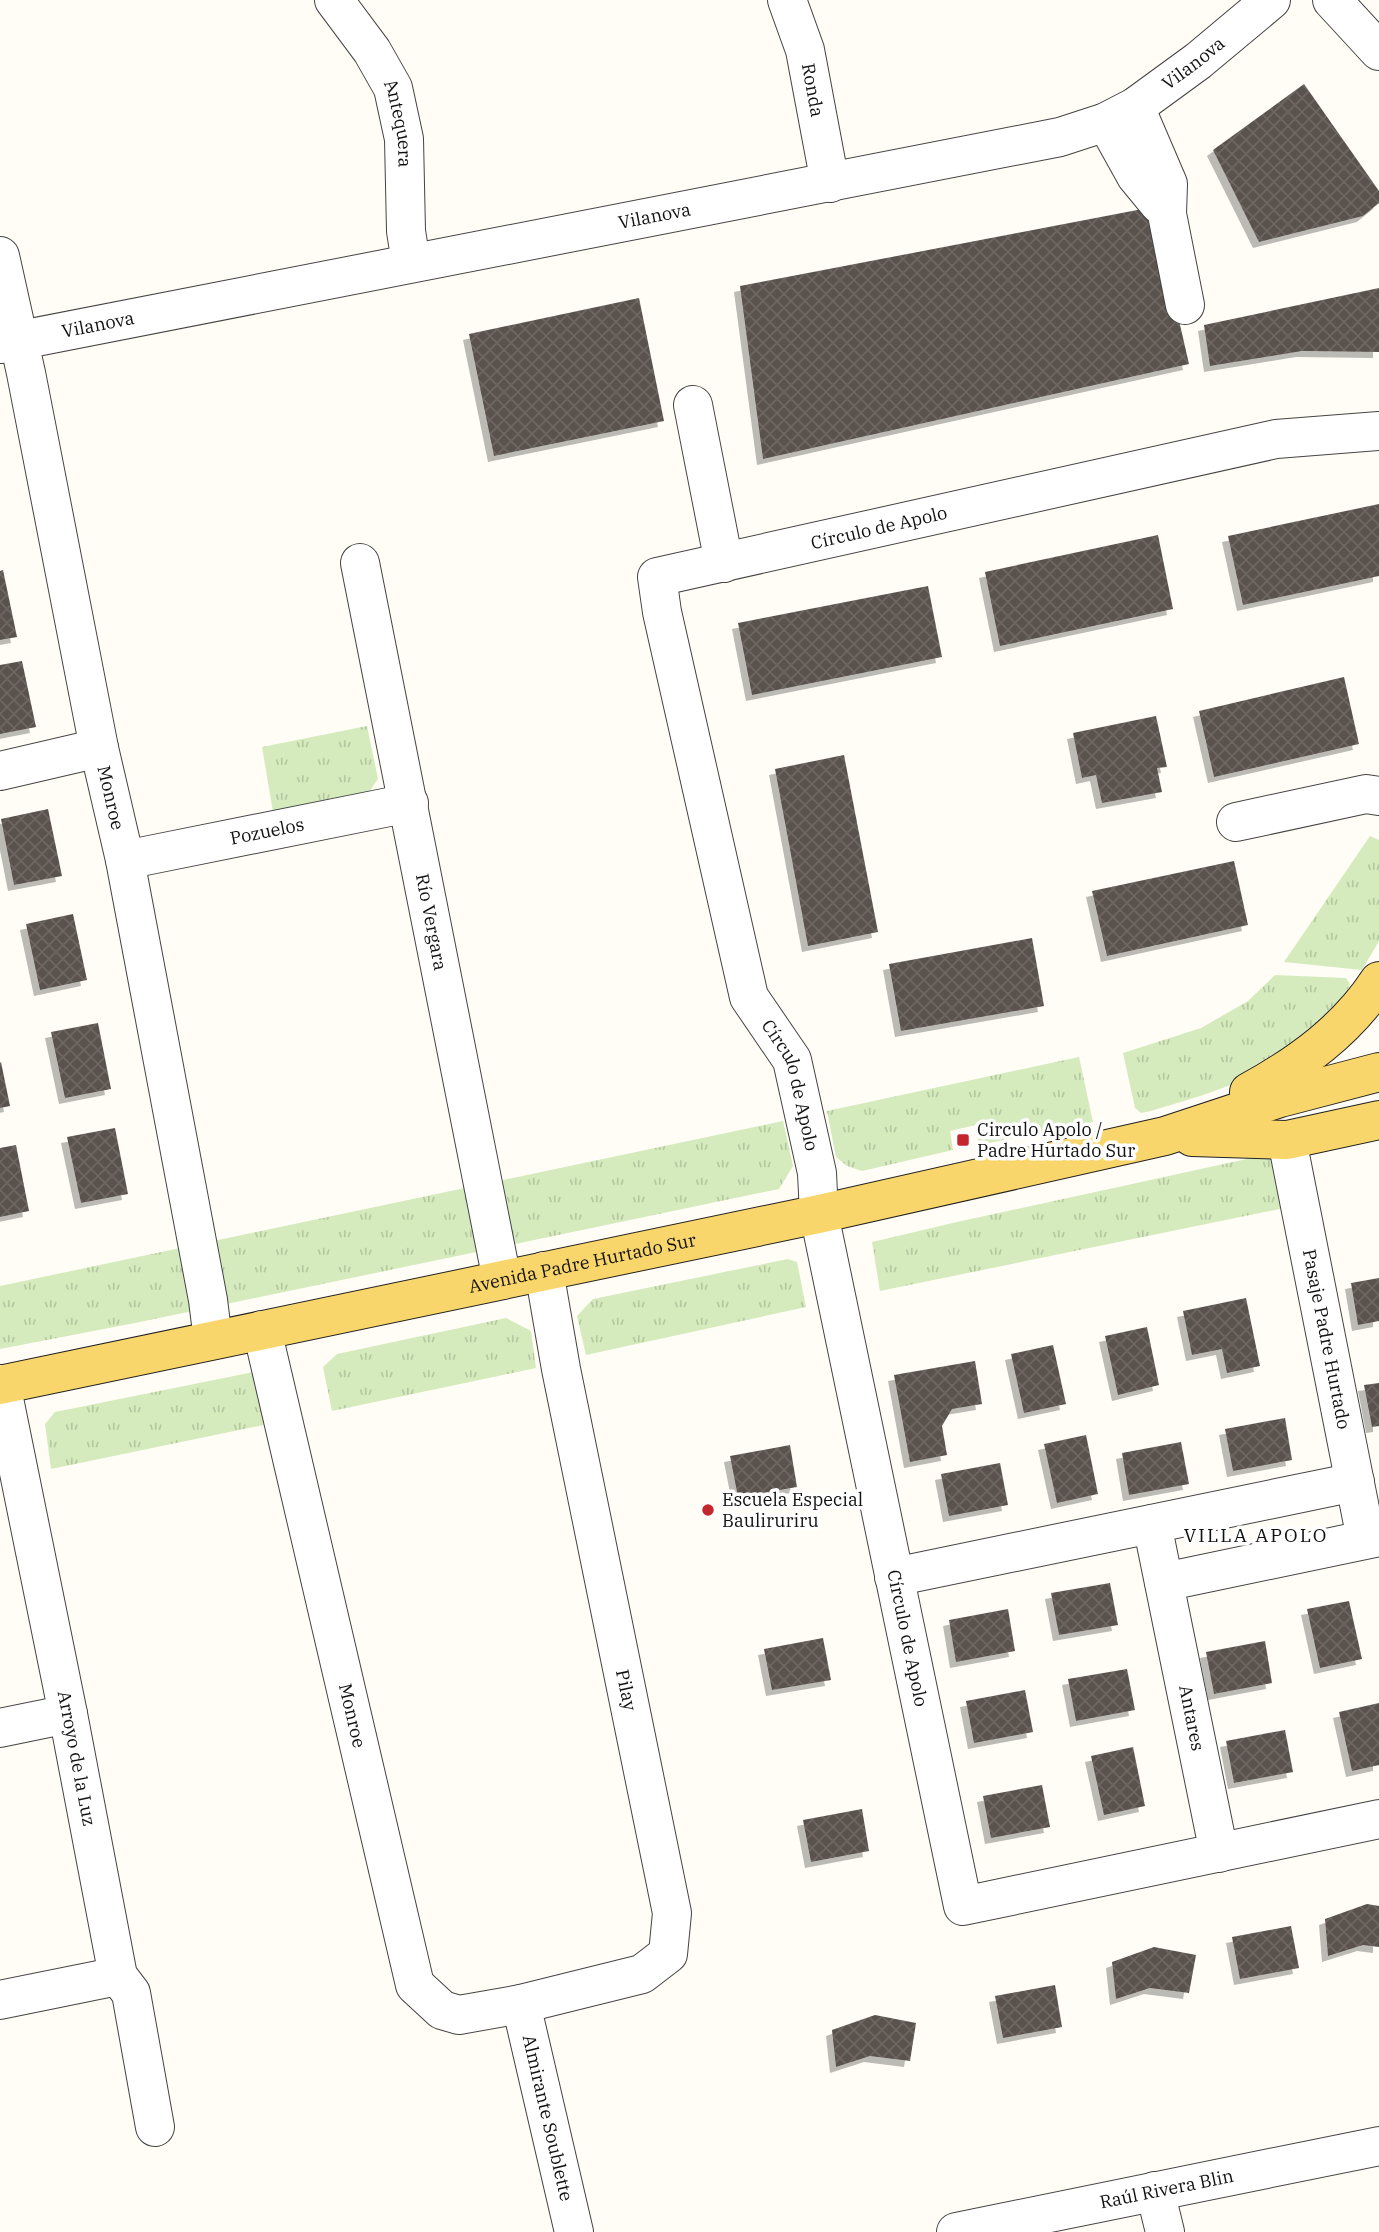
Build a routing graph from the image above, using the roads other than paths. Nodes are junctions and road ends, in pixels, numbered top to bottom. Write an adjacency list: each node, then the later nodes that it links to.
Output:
1 (334, 0): 9 (street, Antequera)
2 (787, 0): 7 (street, Ronda)
3 (1271, 0): 6 (street, Vilanova)
4 (1332, 0): 5 (street)
5 (1379, 51)
6 (1121, 115): 7 (street, Vilanova); 10 (street)
7 (830, 183): 9 (street, Vilanova)
8 (0, 256): 11 (street, Monroe)
9 (411, 264): 11 (street, Vilanova)
10 (1185, 305)
11 (10, 342): 16 (street, Monroe)
12 (693, 405): 14 (street)
13 (1379, 431): 14 (street, Círculo de Apolo)
14 (724, 563): 27 (street, Círculo de Apolo)
15 (360, 564): 19 (street, Río Vergara)
16 (99, 748): 17 (street); 21 (street, Monroe)
17 (0, 771)
18 (1379, 796): 20 (street)
19 (409, 803): 21 (street, Pozuelos); 29 (street, Río Vergara)
20 (1236, 822)
21 (125, 860): 31 (street, Monroe)
22 (1379, 981): 25 (main road)
23 (1379, 1072): 25 (main road, Avenida Padre Hurtado Sur)
24 (1379, 1120): 26 (main road, Avenida Padre Hurtado Sur)
25 (1165, 1136): 26 (main road, Avenida Padre Hurtado Sur); 27 (main road, Avenida Padre Hurtado Sur)
26 (1287, 1140): 33 (street, Pasaje Padre Hurtado)
27 (819, 1214): 28 (main road, Avenida Padre Hurtado Sur); 36 (street, Círculo de Apolo)
28 (544, 1271): 29 (main road, Avenida Padre Hurtado Sur); 44 (street, Pilay)
29 (502, 1280): 30 (main road, Avenida Padre Hurtado Sur)
30 (262, 1330): 31 (main road, Avenida Padre Hurtado Sur); 44 (street, Monroe)
31 (213, 1340): 32 (main road, Avenida Padre Hurtado Sur)
32 (0, 1385): 38 (street, Arroyo de la Luz)
33 (1355, 1482): 34 (street); 35 (street, Pasaje Padre Hurtado)
34 (1152, 1524): 36 (street); 37 (street, Antares)
35 (1373, 1538): 37 (street)
36 (894, 1577): 41 (street, Círculo de Apolo)
37 (1164, 1582): 41 (street, Antares)
38 (68, 1714): 39 (street); 42 (street, Arroyo de la Luz)
39 (0, 1728)
40 (1379, 1819): 41 (street, Círculo de Apolo)
41 (1219, 1853)
42 (118, 1976): 43 (street); 45 (street, Arroyo de la Luz)
43 (0, 2000)
44 (521, 2004): 48 (street, Almirante Soublette)
45 (155, 2127)
46 (1379, 2146): 47 (street, Raúl Rivera Blin)
47 (1155, 2191): 49 (street, Raúl Rivera Blin); 50 (street)
48 (574, 2232)
49 (956, 2232)
50 (1165, 2232)

